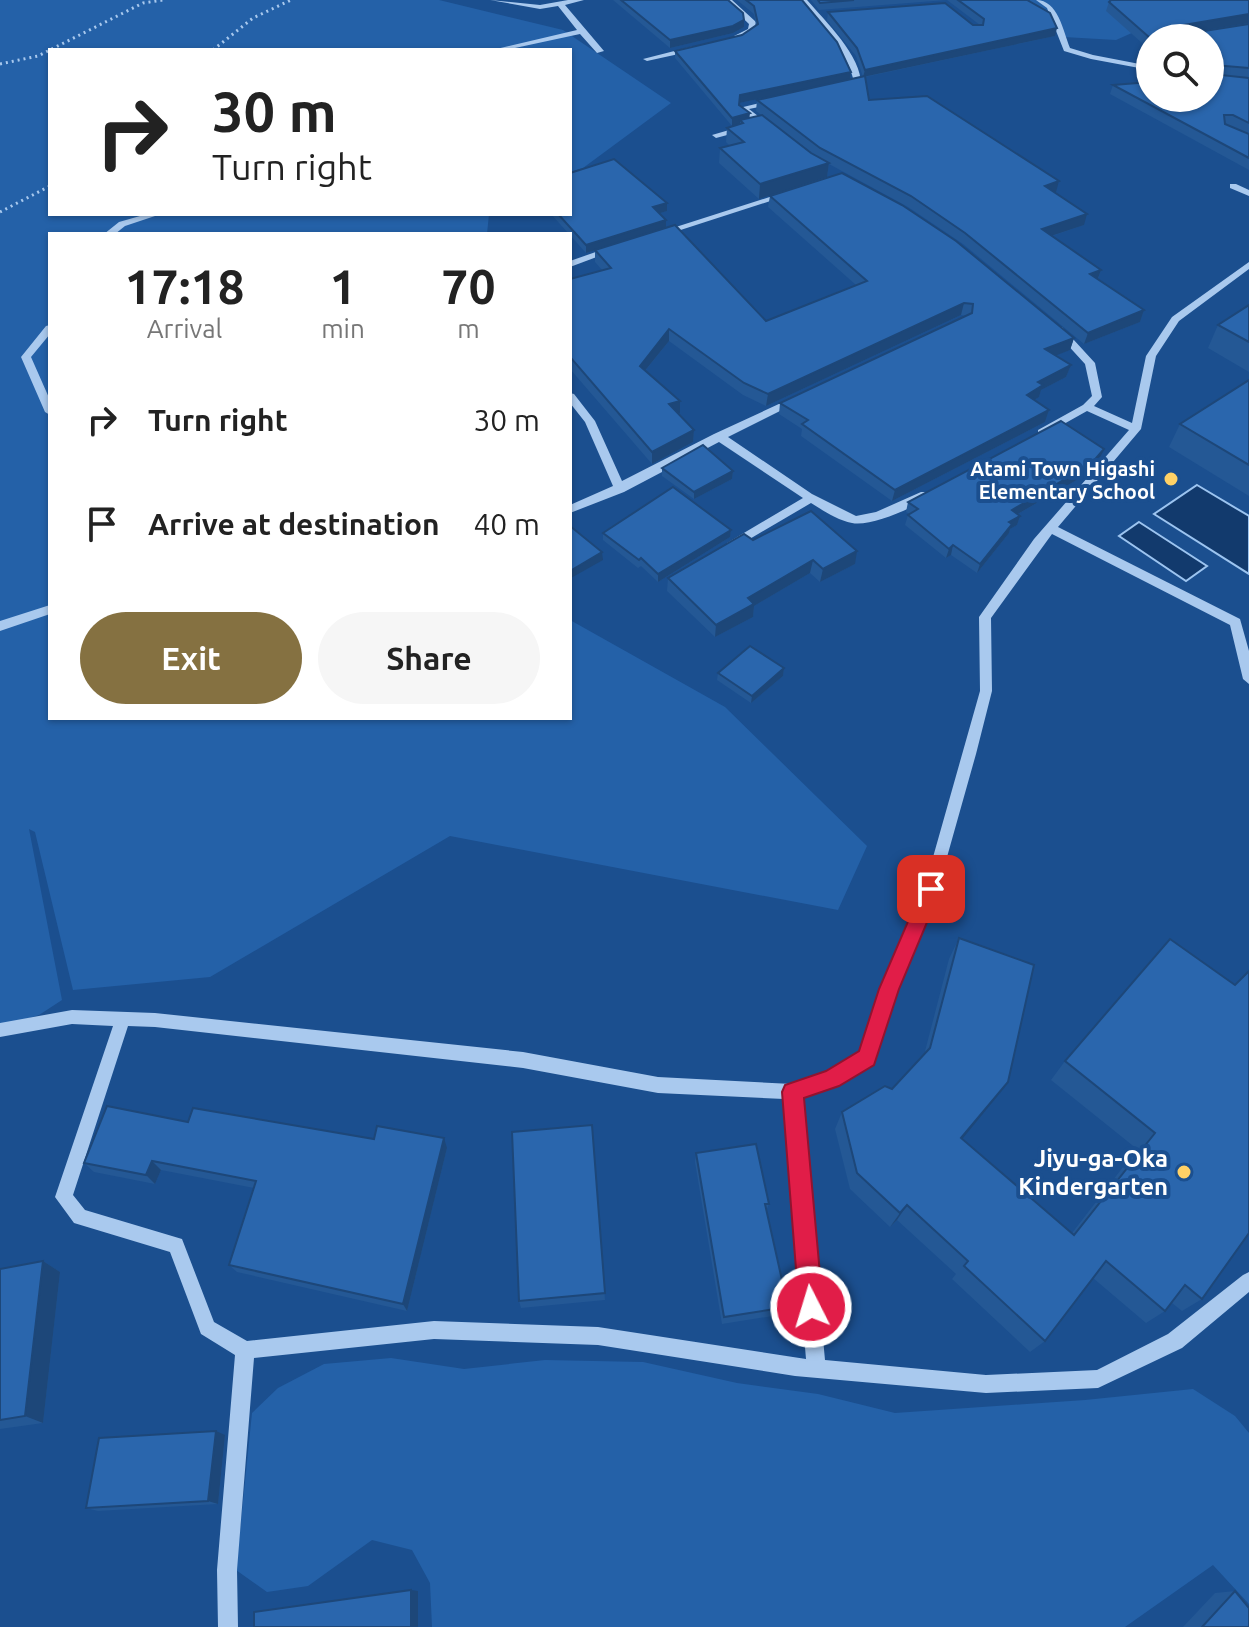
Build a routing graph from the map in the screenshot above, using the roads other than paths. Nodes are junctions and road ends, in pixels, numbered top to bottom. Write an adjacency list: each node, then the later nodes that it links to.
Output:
1 (494, 0): 6 (street)
2 (580, 0): 6 (street)
3 (728, 0): 10 (street)
4 (803, 0): 8 (street)
5 (1040, 0): 14 (street)
6 (561, 5): 9 (street)
7 (830, 14): 8 (street)
8 (815, 15): 16 (street)
9 (582, 31): 12 (street); 13 (street)
10 (722, 41)
11 (707, 45): 15 (street)
12 (505, 48)
13 (600, 51)
14 (1136, 65)
15 (660, 69)
16 (833, 90)
17 (788, 99): 18 (street)
18 (762, 123): 19 (street); 20 (street)
19 (716, 135)
20 (783, 139)
21 (1233, 186): 23 (street)
22 (800, 190): 26 (street)
23 (1249, 193)
24 (150, 216): 25 (street)
25 (112, 232)
26 (646, 238)
27 (617, 248): 28 (street)
28 (572, 263)
29 (1249, 265): 36 (street)
30 (1049, 321): 35 (street)
31 (48, 330): 34 (street)
32 (800, 397): 38 (street)
33 (572, 398): 40 (street)
34 (48, 407)
35 (1087, 407): 36 (street); 37 (street)
36 (1136, 429): 43 (street)
37 (1036, 435)
38 (718, 436): 40 (street); 41 (street)
39 (938, 488): 41 (street)
40 (620, 489): 42 (street)
41 (813, 497): 44 (street)
42 (572, 508)
43 (1050, 528): 47 (street); 50 (street)
44 (719, 553)
45 (48, 610): 46 (street)
46 (0, 626)
47 (1249, 679)
48 (123, 1018): 49 (street); 50 (street); 52 (street)
49 (0, 1030)
50 (792, 1092): 53 (street)
51 (1249, 1281): 53 (street)
52 (245, 1350): 53 (street); 54 (street)
53 (816, 1369)
54 (228, 1627)

